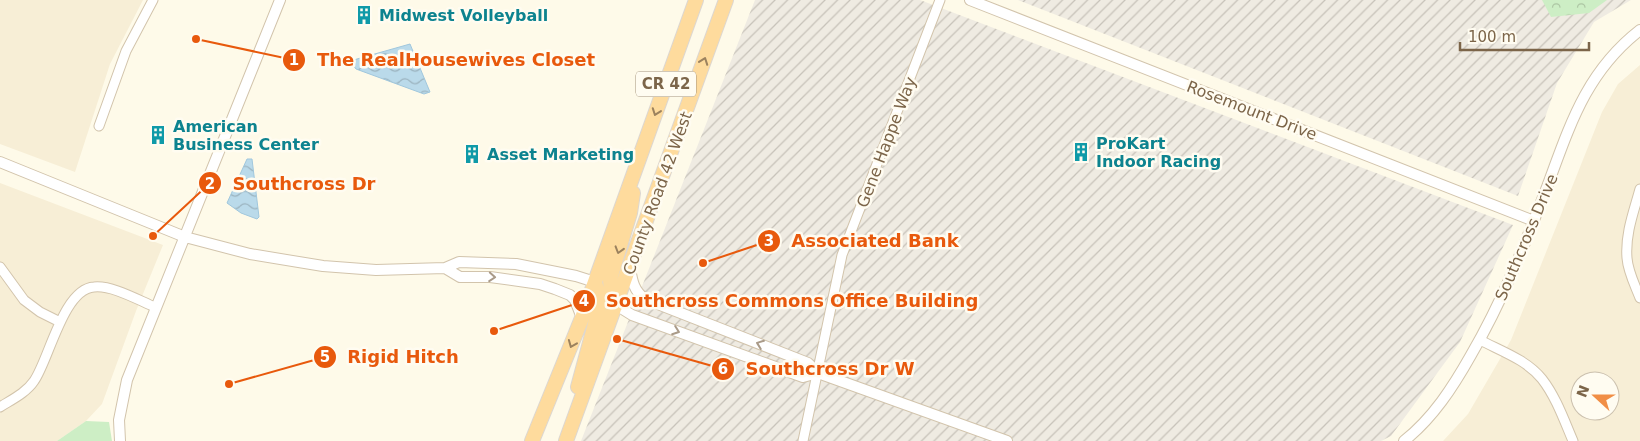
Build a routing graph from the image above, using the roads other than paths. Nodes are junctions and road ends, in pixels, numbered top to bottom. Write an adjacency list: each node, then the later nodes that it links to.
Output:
1 (154, 0): 8 (street)
2 (280, 0): 13 (street)
3 (696, 0): 10 (highway, County Road 42 West / CR 42, one-way to 10)
4 (726, 0): 16 (highway, County Road 42 West / CR 42, one-way to 4)
5 (940, 0): 24 (street, Gene Happe Way)
6 (970, 0): 12 (street, Rosemount Drive)
7 (1640, 30): 12 (street, Southcross Drive)
8 (99, 126)
9 (0, 162): 13 (street)
10 (636, 168): 17 (highway, County Road 42 West / CR 42); 19 (highway, one-way to 19)
11 (1640, 189): 18 (street)
12 (1534, 221): 23 (street, Southcross Drive)
13 (185, 237): 15 (street); 20 (street)
14 (0, 268): 22 (street)
15 (445, 268): 17 (street); 21 (street, one-way to 21)
16 (630, 268): 19 (highway, County Road 42 West / CR 42); 24 (street, one-way to 16)
17 (595, 282): 21 (highway, County Road 42 West / CR 42); 28 (highway)
18 (1640, 298)
19 (616, 304): 24 (street, one-way to 24); 28 (highway, County Road 42 West / CR 42)
20 (156, 307): 22 (street); 26 (street)
21 (582, 318): 27 (highway, County Road 42 West / CR 42, one-way to 27)
22 (60, 322): 25 (street)
23 (1480, 340): 31 (street, Southcross Drive); 32 (street)
24 (818, 373): 29 (street, Gene Happe Way); 30 (street)
25 (0, 407)
26 (120, 441)
27 (532, 441)
28 (566, 441)
29 (803, 441)
30 (1007, 441)
31 (1404, 441)
32 (1574, 441)

